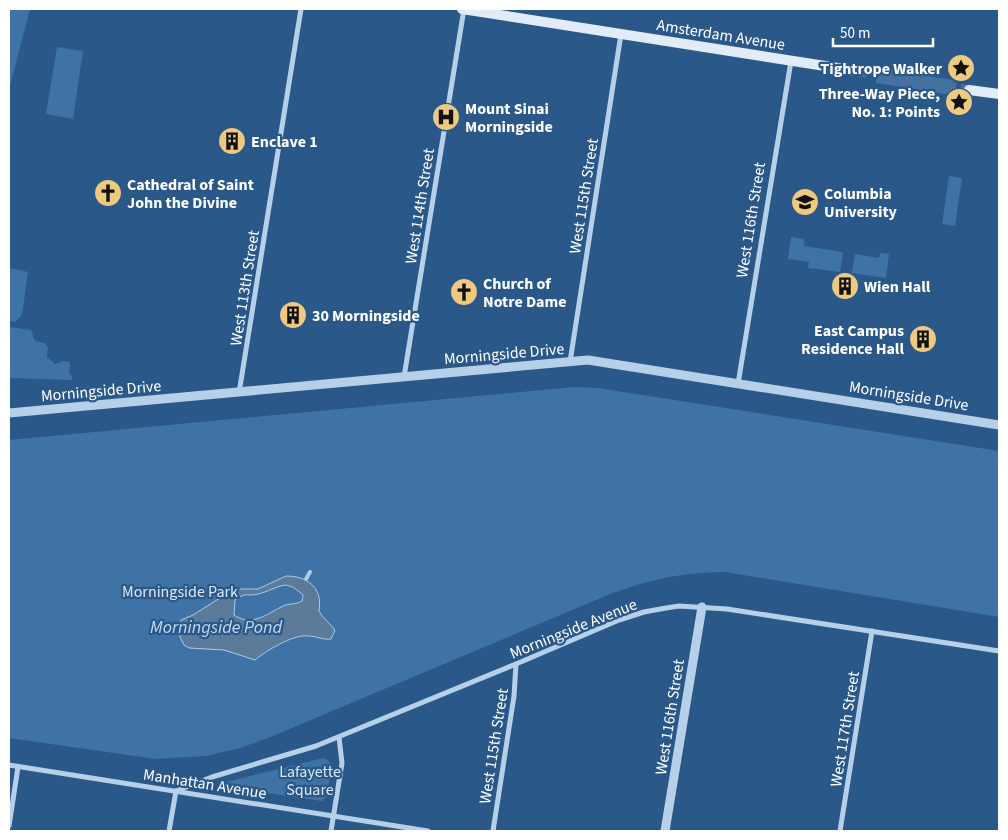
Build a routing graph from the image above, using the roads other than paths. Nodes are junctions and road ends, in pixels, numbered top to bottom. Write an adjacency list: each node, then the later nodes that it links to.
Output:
1 (301, 9): 11 (street, West 113th Street)
2 (463, 9): 3 (main road, Amsterdam Avenue); 9 (street, West 114th Street)
3 (621, 34): 4 (main road, Amsterdam Avenue); 8 (street, West 115th Street)
4 (791, 61): 5 (main road, Amsterdam Avenue); 10 (street, West 116th Street)
5 (856, 71)
6 (969, 90): 7 (main road)
7 (999, 94)
8 (570, 362): 9 (street, Morningside Drive); 10 (street, Morningside Drive)
9 (404, 377): 11 (street, Morningside Drive)
10 (738, 384): 13 (street, Morningside Drive)
11 (239, 393): 12 (street, Morningside Drive)
12 (9, 414)
13 (999, 425)
14 (702, 607): 15 (street, Morningside Avenue); 17 (street, Morningside Avenue); 28 (street, West 116th Street)
15 (872, 631): 16 (street, Morningside Avenue); 29 (street, West 117th Street)
16 (999, 651)
17 (516, 664): 18 (street, Morningside Avenue); 27 (street, West 115th Street)
18 (339, 737): 21 (street, Morningside Avenue); 22 (street)
19 (9, 765): 20 (street, Manhattan Avenue)
20 (18, 766): 21 (street, Manhattan Avenue); 23 (street)
21 (176, 791): 22 (street, Manhattan Avenue); 24 (street)
22 (334, 816): 25 (street); 26 (street, Manhattan Avenue)
23 (9, 826)
24 (169, 831)
25 (331, 831)
26 (428, 831)
27 (493, 831)
28 (665, 831)
29 (840, 831)

